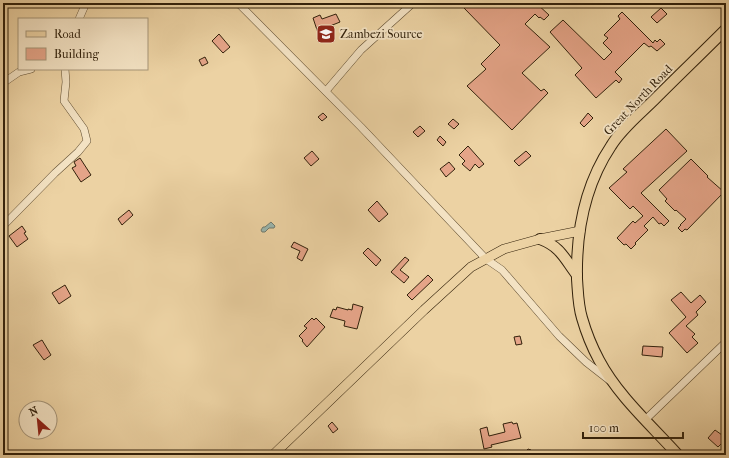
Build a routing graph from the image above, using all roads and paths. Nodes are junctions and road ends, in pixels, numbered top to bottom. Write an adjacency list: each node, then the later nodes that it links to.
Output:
1 (86, 3): 4 (street)
2 (238, 3): 9 (street)
3 (413, 3): 9 (street)
4 (79, 18)
5 (726, 29): 11 (highway, Great North Road)
6 (27, 70): 8 (street)
7 (65, 70): 10 (street)
8 (3, 83)
9 (326, 90): 13 (street)
10 (3, 226)
11 (580, 231): 12 (main road); 14 (highway, Great North Road)
12 (540, 239): 13 (main road); 14 (highway)
13 (486, 259): 16 (street); 18 (main road)
14 (577, 275): 16 (highway, Great North Road)
15 (726, 342): 17 (street)
16 (614, 384): 17 (highway, Great North Road)
17 (646, 420): 19 (highway, Great North Road)
18 (273, 455)
19 (678, 455)

